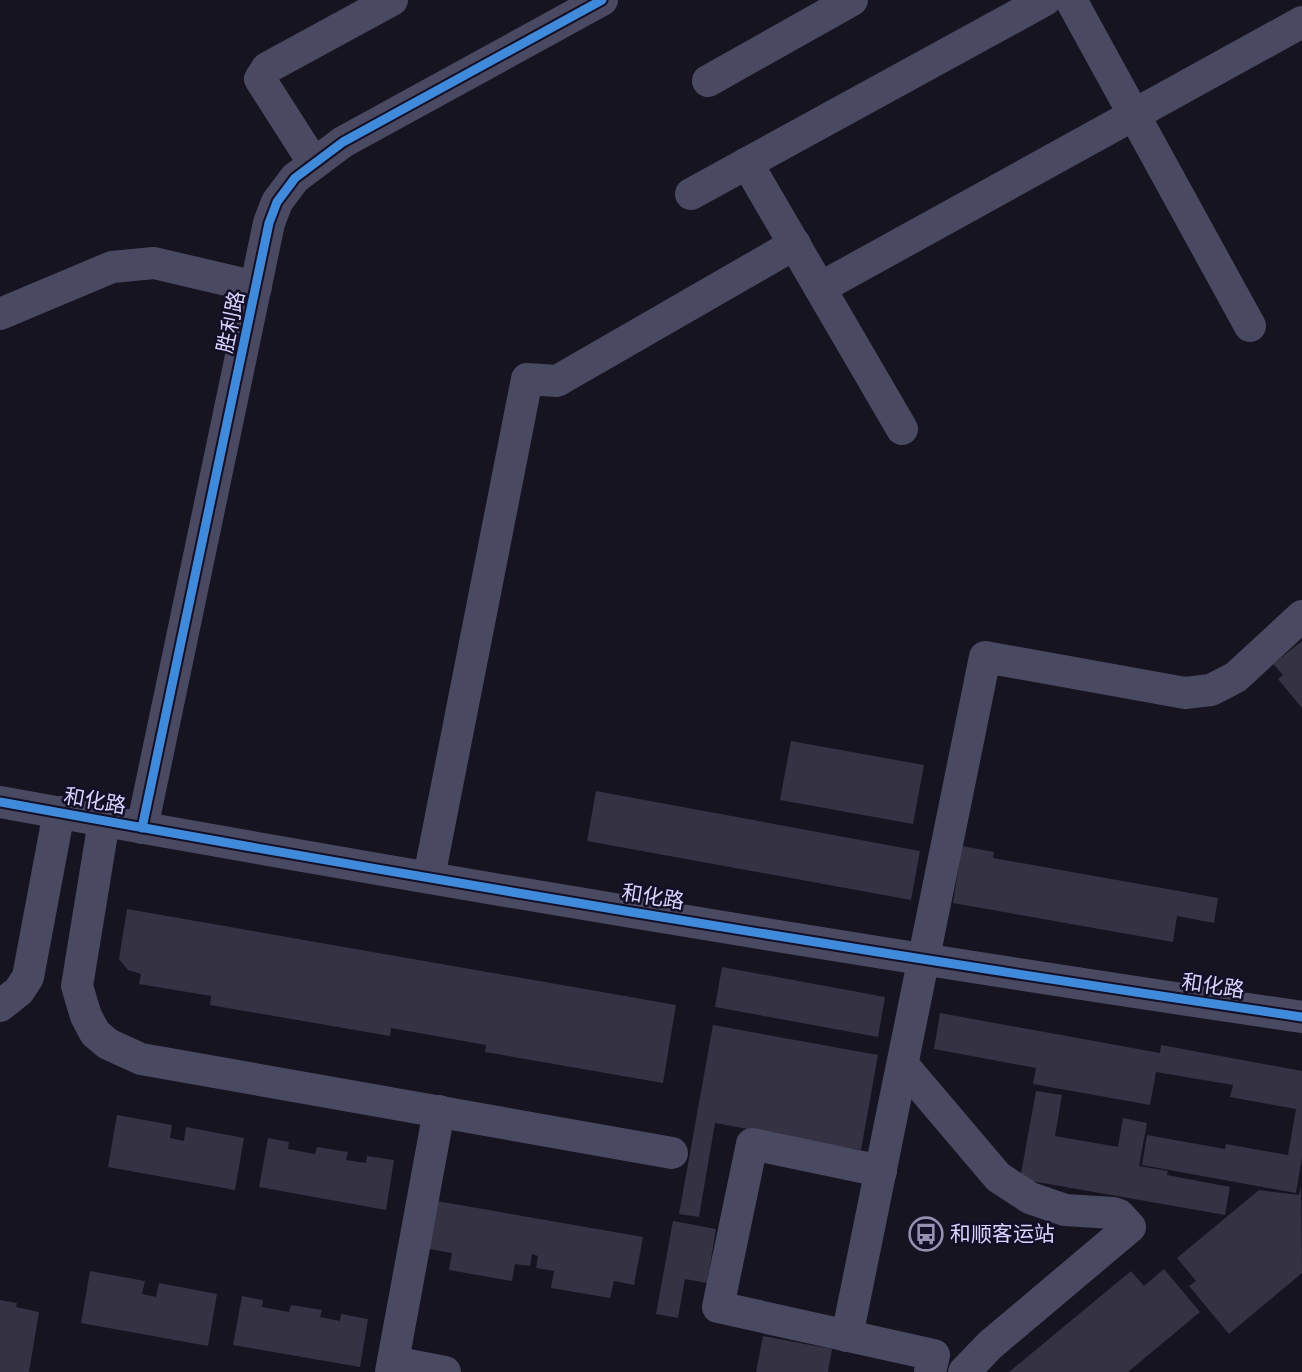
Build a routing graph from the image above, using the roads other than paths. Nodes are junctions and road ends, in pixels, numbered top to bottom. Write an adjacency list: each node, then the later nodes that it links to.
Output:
1 (392, 0): 9 (street)
2 (602, 0): 9 (street, 胜利路)
3 (852, 0): 7 (street)
4 (1045, 0): 10 (street)
5 (1071, 0): 8 (street)
6 (1302, 22): 8 (street)
7 (708, 81)
8 (1135, 115): 14 (street); 16 (street)
9 (313, 162): 13 (street, 胜利路)
10 (747, 163): 11 (street); 12 (street)
11 (691, 194)
12 (795, 244): 14 (street); 23 (street)
13 (256, 287): 15 (street); 22 (street, 胜利路)
14 (820, 288): 17 (street)
15 (0, 314)
16 (1250, 326)
17 (902, 429)
18 (1302, 616): 24 (street)
19 (0, 802): 20 (street, 和化路)
20 (59, 812): 21 (street, 和化路); 25 (street)
21 (104, 821): 22 (street, 和化路); 28 (street)
22 (142, 828): 23 (street, 和化路)
23 (429, 877): 24 (street, 和化路)
24 (925, 960): 26 (street, 和化路); 27 (street)
25 (0, 1006)
26 (1302, 1017)
27 (903, 1065): 30 (street); 35 (street)
28 (439, 1111): 29 (street); 32 (street)
29 (672, 1153)
30 (881, 1171): 31 (street); 31 (street)
31 (847, 1336): 34 (street)
32 (392, 1367): 33 (street)
33 (445, 1372)
34 (930, 1372)
35 (964, 1372)

